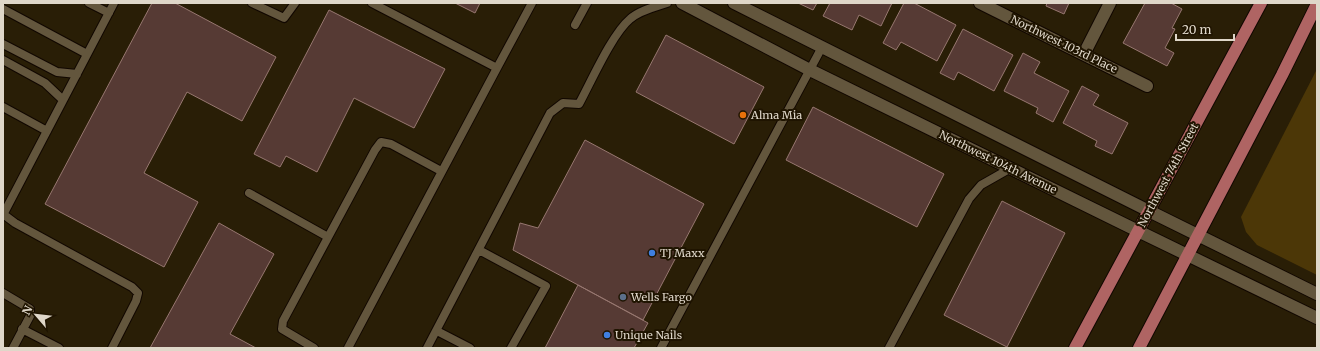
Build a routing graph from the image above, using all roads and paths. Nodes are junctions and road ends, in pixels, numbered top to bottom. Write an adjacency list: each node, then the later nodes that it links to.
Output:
1 (89, 3): 16 (lane)
2 (114, 3): 16 (lane)
3 (252, 3): 4 (lane)
4 (295, 3)
5 (372, 3): 23 (lane)
6 (532, 3): 23 (lane)
7 (587, 3): 17 (lane)
8 (667, 3): 38 (lane)
9 (682, 3): 24 (street, Northwest 104th Avenue)
10 (734, 3): 19 (street, Northwest 104th Avenue)
11 (980, 3): 21 (street, Northwest 103rd Place)
12 (1110, 3): 21 (street)
13 (1261, 3): 33 (main road, Northwest 74th Street)
14 (1317, 4): 36 (main road)
15 (3, 9): 20 (lane)
16 (108, 13): 20 (lane)
17 (576, 25)
18 (3, 44): 25 (lane)
19 (822, 48): 24 (lane); 33 (street, Northwest 104th Avenue)
20 (87, 54): 25 (lane)
21 (1084, 54): 26 (street, Northwest 103rd Place)
22 (3, 60): 27 (lane)
23 (497, 68): 31 (lane)
24 (810, 70): 30 (street, Northwest 104th Avenue); 53 (lane)
25 (77, 74): 27 (lane)
26 (1148, 86)
27 (63, 100): 29 (lane)
28 (3, 108): 29 (lane)
29 (47, 131): 34 (lane)
30 (1011, 168): 35 (street, Northwest 104th Avenue); 54 (lane)
31 (442, 171): 37 (lane); 49 (lane)
32 (249, 193): 37 (lane)
33 (1149, 211): 35 (main road, Northwest 74th Street); 36 (street, Northwest 104th Avenue)
34 (3, 214): 47 (lane)
35 (1138, 231): 39 (street, Northwest 104th Avenue); 55 (main road, Northwest 74th Street)
36 (1199, 235): 39 (main road); 41 (street, Northwest 104th Avenue)
37 (328, 237): 48 (lane)
38 (479, 250): 44 (lane); 52 (lane)
39 (1189, 255): 42 (street, Northwest 104th Avenue); 56 (main road)
40 (3, 293): 43 (lane)
41 (1317, 294)
42 (1317, 318)
43 (22, 330): 45 (lane); 46 (lane)
44 (436, 331): 50 (lane); 51 (lane)
45 (13, 348)
46 (59, 348)
47 (112, 348)
48 (314, 348)
49 (348, 348)
50 (428, 348)
51 (470, 348)
52 (511, 348)
53 (661, 348)
54 (889, 348)
55 (1075, 348)
56 (1139, 348)

